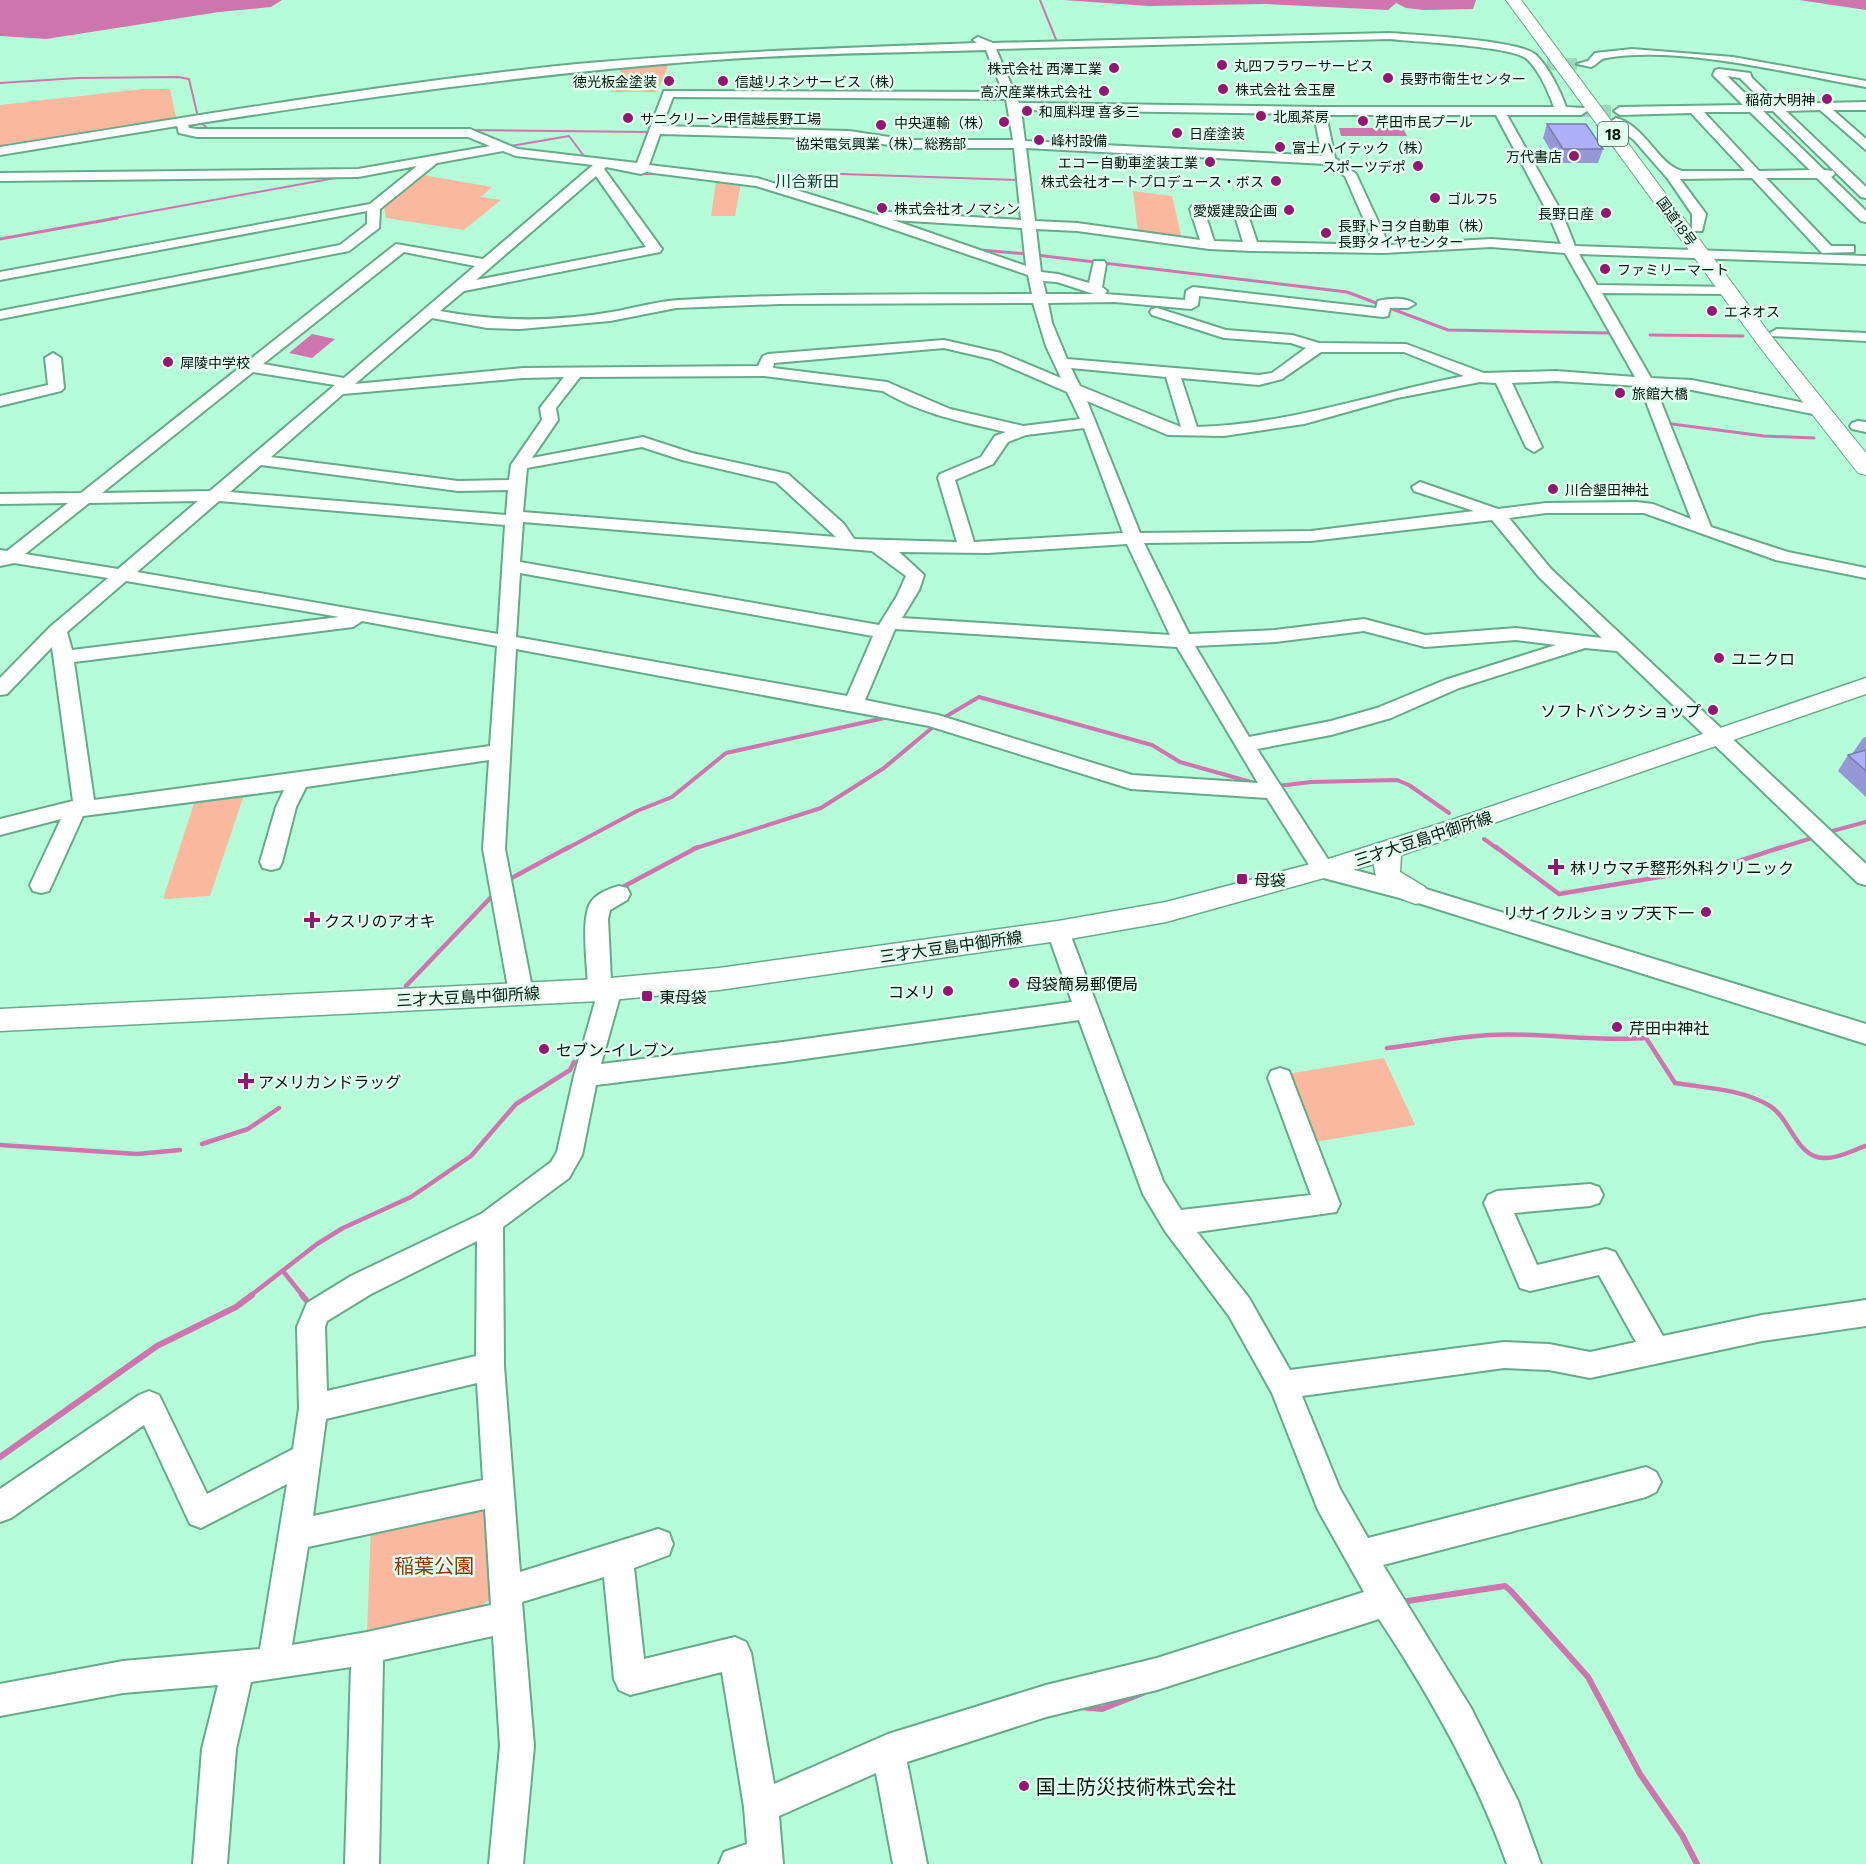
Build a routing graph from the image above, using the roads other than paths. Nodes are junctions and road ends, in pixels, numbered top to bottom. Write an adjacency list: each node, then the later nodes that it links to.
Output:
1 (1513, 0): 4 (highway, 国道18号 / 18)
2 (1523, 0): 4 (highway, 国道18号 / 18)
3 (960, 34): 5 (street)
4 (1549, 41): 20 (highway, 国道18号 / 18); 51 (highway, 国道18号 / 18)
5 (989, 45): 10 (street); 16 (street); 21 (street)
6 (1583, 64): 8 (street)
7 (1746, 75): 9 (street); 13 (street); 14 (street)
8 (1866, 84)
9 (1866, 95)
10 (1014, 101): 18 (street); 22 (street); 24 (street)
11 (1866, 106): 12 (street)
12 (1823, 107): 14 (street); 25 (street)
13 (1754, 108): 14 (street); 17 (street); 35 (street)
14 (1776, 108): 36 (street)
15 (1499, 110): 16 (street); 18 (street); 50 (street)
16 (1561, 110): 19 (street)
17 (1694, 110): 20 (street); 37 (street)
18 (1319, 111): 30 (street)
19 (1581, 111)
20 (1618, 116): 33 (street); 45 (highway, 国道18号 / 18)
21 (182, 120): 26 (street); 28 (street)
22 (657, 130): 23 (street); 32 (street)
23 (774, 133): 24 (street); 27 (street)
24 (1021, 144): 30 (street); 44 (street)
25 (1866, 146)
26 (505, 147): 29 (street); 31 (street)
27 (771, 150)
28 (0, 151)
29 (434, 159): 38 (street); 41 (street)
30 (1329, 160): 48 (street)
31 (595, 165): 32 (street); 53 (street); 57 (street)
32 (641, 170): 43 (street)
33 (1667, 171): 37 (street); 39 (street)
34 (1866, 173): 36 (street)
35 (1821, 174): 36 (street); 37 (street); 42 (street)
36 (1845, 174): 40 (street)
37 (1758, 175): 39 (street); 49 (street)
38 (0, 177)
39 (1677, 184): 45 (street)
40 (1866, 194)
41 (374, 208): 56 (street); 65 (street)
42 (1866, 218)
43 (877, 219): 44 (street); 55 (street)
44 (1029, 224): 46 (street); 55 (street)
45 (1697, 228): 51 (highway, 国道18号 / 18)
46 (1209, 245): 47 (street); 47 (street)
47 (1252, 247): 48 (street)
48 (1384, 249): 50 (street)
49 (1866, 249)
50 (1570, 250): 51 (street); 59 (street)
51 (1710, 256): 52 (street); 60 (highway, 国道18号 / 18); 67 (highway, 国道18号 / 18)
52 (1866, 260)
53 (485, 264): 57 (street); 71 (street)
54 (1100, 264): 58 (street)
55 (1035, 274): 58 (street); 61 (street)
56 (0, 276)
57 (459, 288): 64 (street)
58 (1095, 289): 62 (street)
59 (1593, 289): 60 (street); 77 (street)
60 (1728, 290): 67 (highway, 国道18号 / 18)
61 (1039, 298): 62 (street); 64 (street); 70 (street)
62 (1115, 298): 63 (street); 68 (street)
63 (1407, 304)
64 (429, 313): 78 (street)
65 (0, 315)
66 (1866, 337): 67 (street)
67 (1777, 341): 81 (highway, 18); 83 (highway, 国道18号 / 18)
68 (1318, 347): 74 (street); 75 (street)
69 (52, 358): 80 (street)
70 (1062, 363): 74 (street); 79 (street)
71 (252, 367): 78 (street); 95 (street)
72 (576, 371): 73 (street); 78 (street); 89 (street)
73 (764, 371): 79 (street); 84 (street)
74 (1172, 372): 85 (street)
75 (1481, 376): 76 (street); 85 (street)
76 (1502, 379): 77 (street); 86 (street)
77 (1646, 382): 81 (street); 99 (street)
78 (344, 387): 88 (street)
79 (1074, 390): 82 (street); 85 (street)
80 (0, 400)
81 (1813, 409): 93 (highway, 18)
82 (1089, 423): 84 (street); 100 (street)
83 (1853, 428): 87 (highway, 国道18号 / 18); 90 (highway, 国道18号 / 18)
84 (1023, 431): 103 (street)
85 (1190, 431)
86 (1534, 447)
87 (1866, 454)
88 (258, 460): 91 (street); 94 (street)
89 (519, 465): 91 (street); 101 (street)
90 (1866, 468)
91 (517, 485): 98 (street)
92 (1420, 487): 97 (street)
93 (1866, 487)
94 (215, 496): 95 (street); 98 (street); 107 (street)
95 (86, 498): 96 (street); 104 (street)
96 (0, 499)
97 (1497, 514): 99 (street); 100 (street); 114 (street)
98 (514, 518): 101 (street); 105 (street)
99 (1704, 530): 106 (street)
100 (1133, 538): 103 (street); 111 (street)
101 (849, 544): 102 (street)
102 (876, 546): 103 (street); 109 (street)
103 (967, 548)
104 (3, 559): 107 (street)
105 (511, 566): 109 (street); 112 (street)
106 (1866, 573)
107 (123, 574): 108 (street); 110 (street)
108 (375, 618): 112 (street); 115 (street)
109 (887, 627): 111 (street); 118 (street)
110 (57, 631): 115 (street); 117 (street)
111 (1182, 640): 113 (street); 120 (street)
112 (506, 641): 118 (street); 121 (street)
113 (1582, 643): 114 (street); 120 (street)
114 (1622, 646): 119 (street)
115 (64, 657): 124 (street)
116 (1866, 686): 119 (main road, 三才大豆島中御所線)
117 (0, 689)
118 (853, 704): 123 (street)
119 (1719, 738): 126 (main road, 三才大豆島中御所線); 129 (street)
120 (1244, 745): 123 (street)
121 (498, 752): 122 (street); 135 (street)
122 (299, 781): 124 (street); 127 (street)
123 (1273, 791): 128 (street)
124 (81, 806): 125 (street); 130 (street)
125 (0, 827)
126 (1390, 849): 128 (main road, 三才大豆島中御所線); 131 (main road)
127 (271, 862)
128 (1324, 870): 131 (street); 133 (main road, 三才大豆島中御所線)
129 (1866, 877)
130 (41, 885)
131 (1416, 894): 138 (street)
132 (613, 897): 134 (street)
133 (1058, 931): 134 (main road, 三才大豆島中御所線); 136 (street)
134 (605, 990): 135 (main road, 三才大豆島中御所線); 139 (street)
135 (521, 993): 137 (main road, 三才大豆島中御所線)
136 (1087, 1009): 139 (street); 143 (street)
137 (0, 1020)
138 (1866, 1035)
139 (586, 1076): 142 (street)
140 (1281, 1078): 143 (street)
141 (1590, 1195): 145 (street)
142 (490, 1222): 146 (street); 148 (street)
143 (1174, 1223): 147 (street)
144 (1866, 1313): 145 (street)
145 (1656, 1350): 147 (street)
146 (490, 1366): 148 (street); 151 (street)
147 (1283, 1385): 155 (street)
148 (313, 1408): 149 (street)
149 (304, 1459): 152 (street); 153 (street)
150 (1646, 1482): 155 (street)
151 (499, 1491): 153 (street); 158 (street)
152 (0, 1507)
153 (295, 1535): 160 (street)
154 (658, 1544): 156 (street)
155 (1362, 1555): 157 (street)
156 (618, 1558): 158 (street); 164 (street)
157 (1386, 1601): 163 (street); 170 (street)
158 (508, 1604): 159 (street); 168 (street)
159 (367, 1648): 160 (street); 167 (street)
160 (273, 1664): 161 (street)
161 (238, 1668): 162 (street); 166 (street)
162 (0, 1700)
163 (888, 1751): 164 (street); 169 (street)
164 (761, 1807): 165 (street)
165 (756, 1861)
166 (210, 1864)
167 (363, 1864)
168 (506, 1864)
169 (910, 1864)
170 (1524, 1864)

